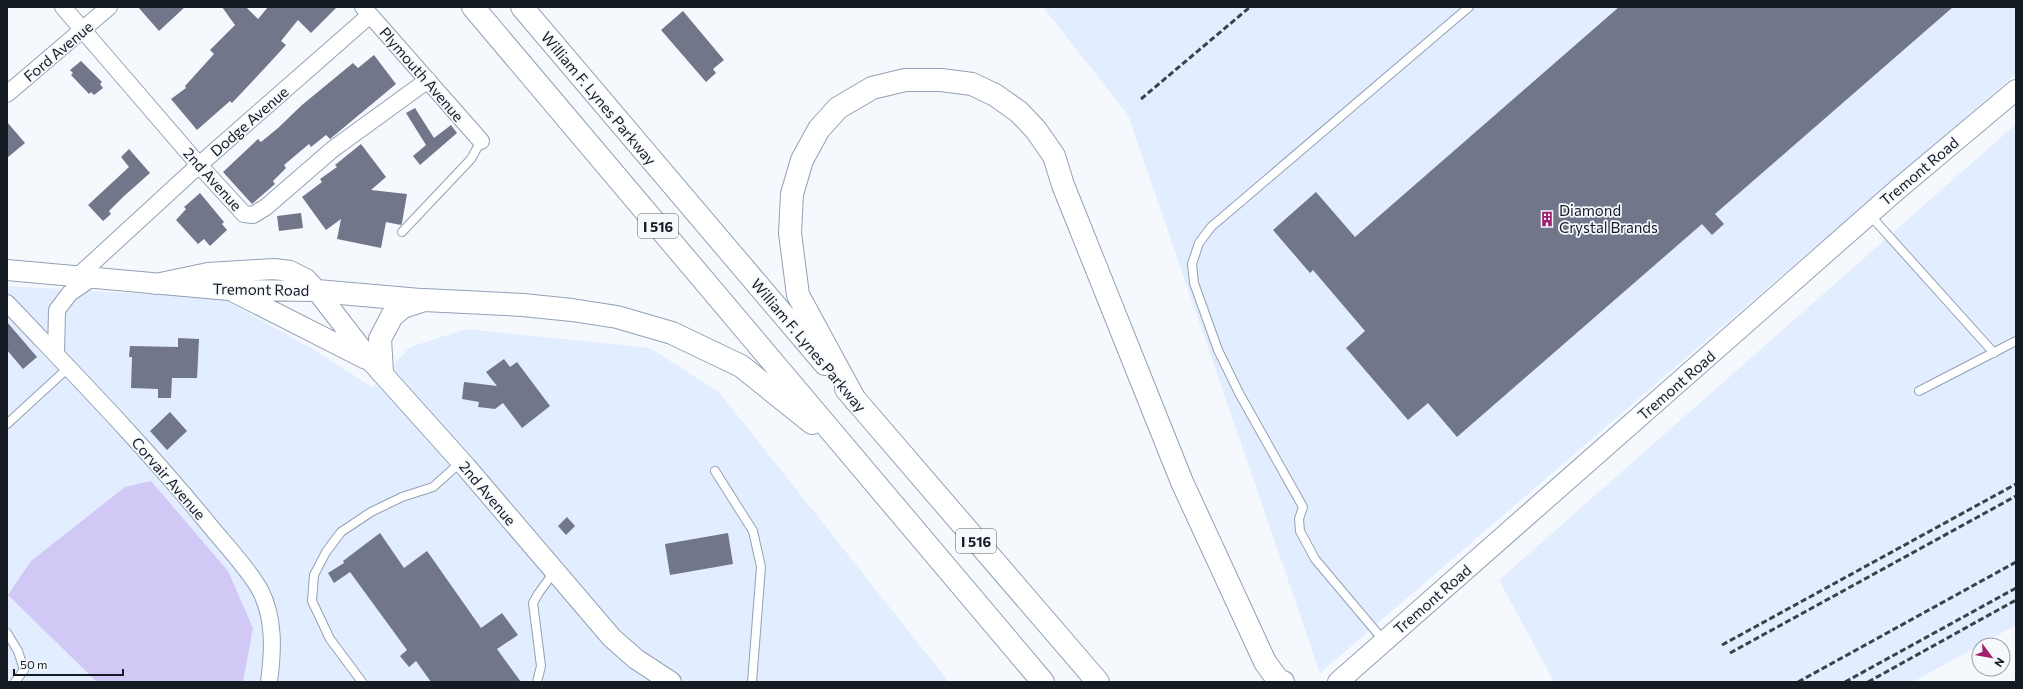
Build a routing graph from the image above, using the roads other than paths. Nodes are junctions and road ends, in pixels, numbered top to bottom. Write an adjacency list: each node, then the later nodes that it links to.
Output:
1 (63, 7): 7 (street, 2nd Avenue)
2 (109, 7): 7 (street, Ford Avenue)
3 (473, 7): 30 (highway, I 516)
4 (522, 7): 28 (highway, William F. Lynes Parkway / I 516)
5 (1469, 7): 35 (lane)
6 (367, 11): 8 (street, Plymouth Avenue); 12 (street, Dodge Avenue)
7 (83, 30): 10 (street, Ford Avenue); 12 (street, 2nd Avenue)
8 (428, 80): 11 (street, Plymouth Avenue); 12 (street, 2nd Avenue)
9 (2016, 90): 13 (street, Tremont Road)
10 (7, 94)
11 (481, 141): 14 (lane)
12 (199, 165): 16 (street, Dodge Avenue)
13 (1870, 214): 23 (lane); 35 (street, Tremont Road)
14 (402, 232)
15 (7, 270): 16 (street, Tremont Road)
16 (84, 278): 17 (street, Tremont Road); 24 (street, Dodge Avenue)
17 (156, 284): 18 (street, Tremont Road); 19 (street, Tremont Road)
18 (229, 290): 19 (street, Tremont Road); 25 (street)
19 (317, 291): 20 (highway); 25 (street, 2nd Avenue)
20 (424, 300): 25 (highway); 30 (highway)
21 (7, 303): 24 (street, Corvair Avenue)
22 (2016, 341): 23 (lane)
23 (1994, 352): 27 (lane)
24 (56, 354): 26 (street, Corvair Avenue)
25 (376, 367): 31 (street, 2nd Avenue)
26 (68, 368): 29 (lane); 38 (street, Corvair Avenue)
27 (1919, 391)
28 (855, 400): 36 (highway); 44 (highway, William F. Lynes Parkway / I 516)
29 (7, 424)
30 (842, 444): 43 (highway, I 516)
31 (461, 462): 33 (street, 2nd Avenue); 39 (lane)
32 (715, 471): 42 (lane)
33 (554, 572): 40 (lane); 41 (street, 2nd Avenue)
34 (7, 633): 37 (lane)
35 (1384, 641): 46 (street, Tremont Road)
36 (1265, 672): 45 (highway)
37 (15, 682)
38 (269, 682)
39 (362, 682)
40 (537, 682)
41 (671, 682)
42 (752, 682)
43 (1043, 682)
44 (1098, 682)
45 (1283, 682)
46 (1338, 682)

